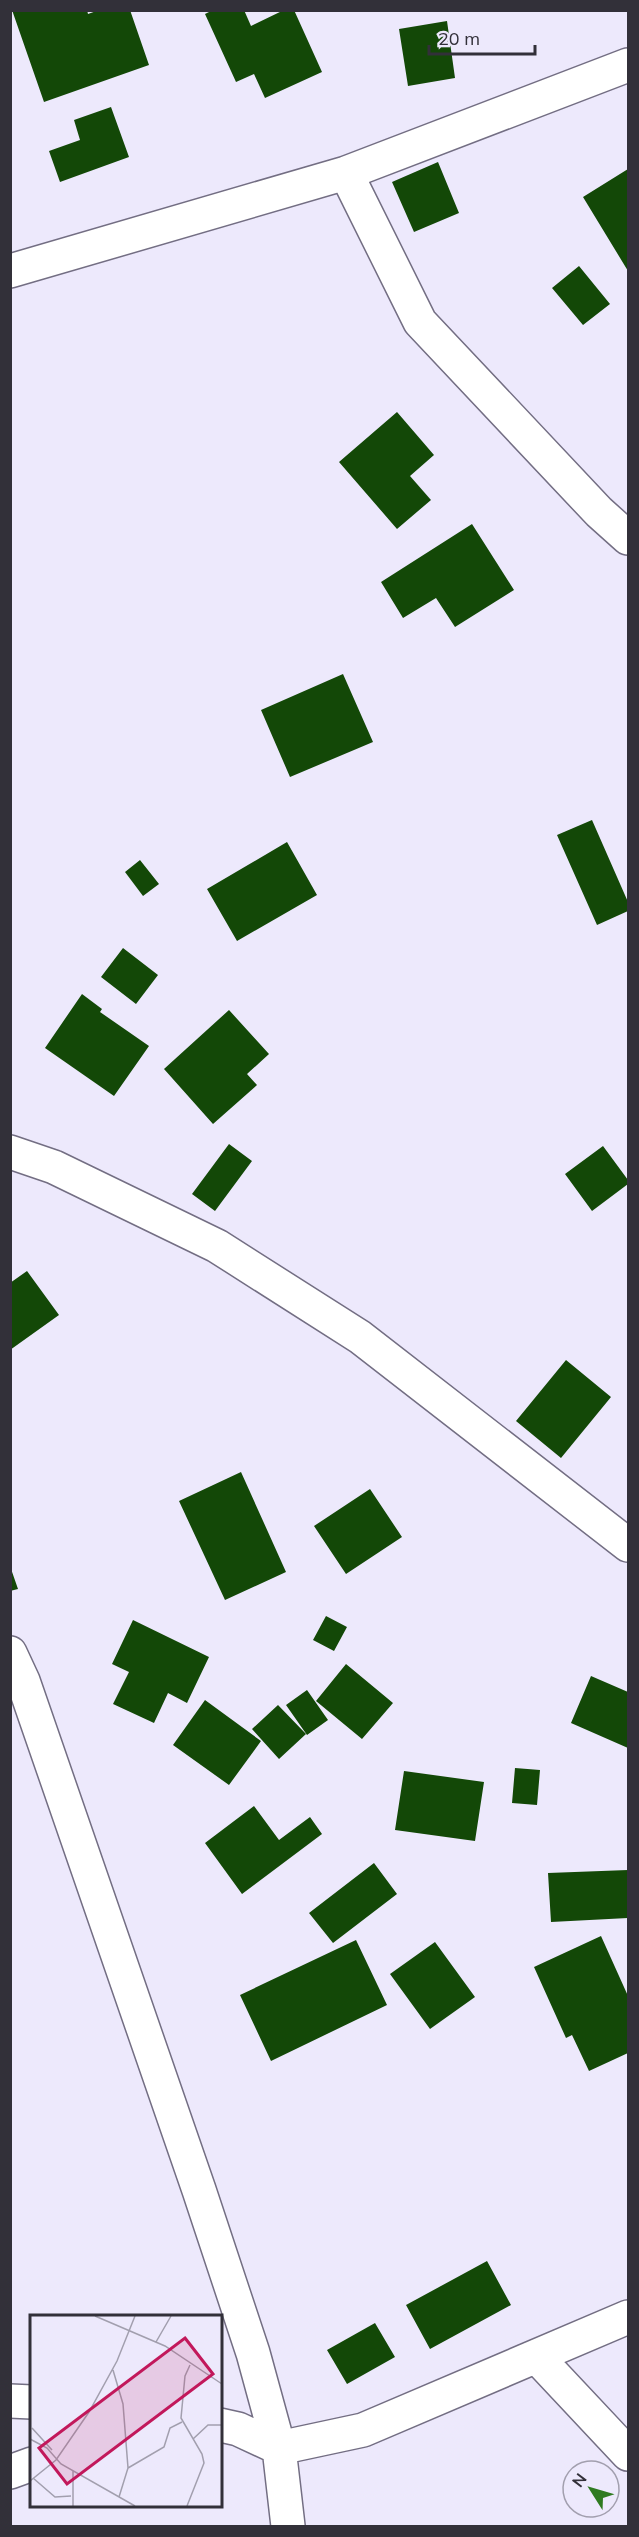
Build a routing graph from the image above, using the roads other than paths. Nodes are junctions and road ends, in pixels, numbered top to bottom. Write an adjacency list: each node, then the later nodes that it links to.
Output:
1 (628, 65): 2 (street)
2 (346, 173): 3 (street); 4 (street)
3 (10, 271)
4 (628, 538)
5 (10, 1152): 6 (street)
6 (628, 1545)
7 (10, 1653): 13 (street)
8 (628, 2317): 9 (street)
9 (537, 2357): 13 (street); 14 (street)
10 (10, 2401): 11 (street)
11 (30, 2402)
12 (222, 2425): 13 (street)
13 (279, 2448): 17 (street)
14 (628, 2454)
15 (30, 2465): 16 (street)
16 (10, 2472)
17 (288, 2526)

